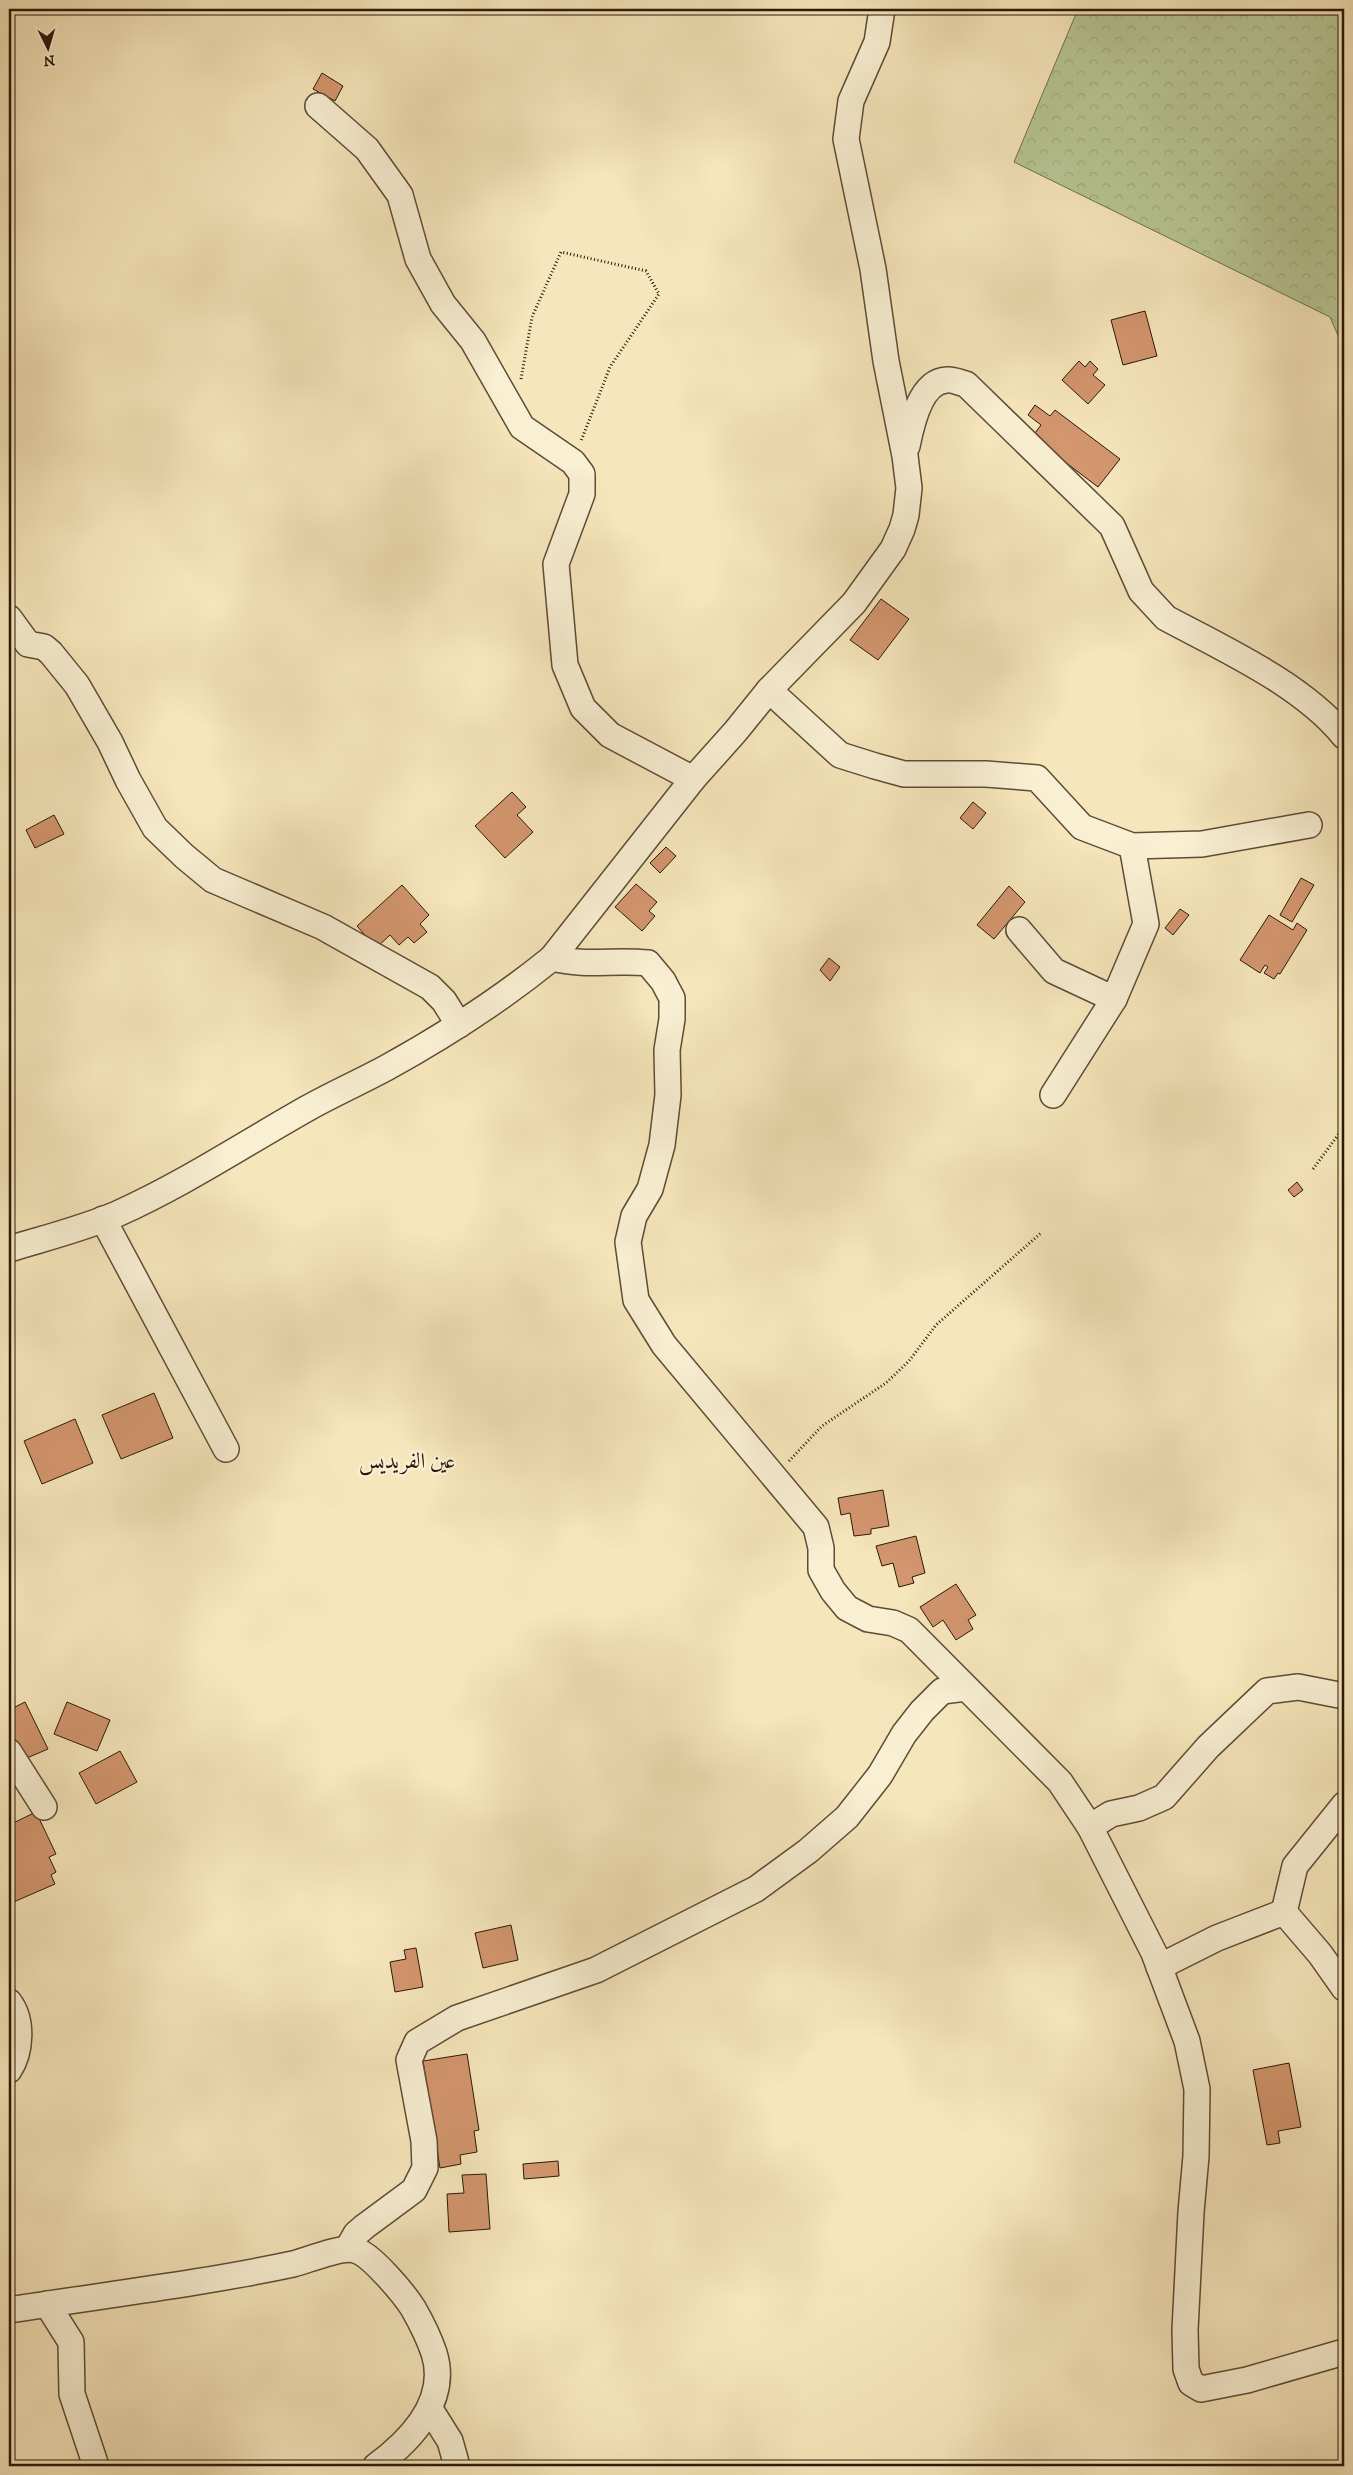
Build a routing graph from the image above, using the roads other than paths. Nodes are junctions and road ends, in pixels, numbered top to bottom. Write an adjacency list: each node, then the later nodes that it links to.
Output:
1 (882, 9): 3 (street)
2 (318, 106): 7 (street)
3 (905, 456): 5 (street); 6 (street)
4 (9, 618): 13 (street)
5 (769, 690): 7 (street); 9 (street)
6 (1344, 736)
7 (692, 779): 11 (street)
8 (1309, 825): 9 (street)
9 (1132, 846): 12 (street)
10 (1019, 930): 12 (street)
11 (552, 958): 13 (street); 18 (street)
12 (1114, 999): 14 (street)
13 (459, 1025): 15 (street)
14 (1053, 1095)
15 (103, 1219): 16 (street); 17 (street)
16 (9, 1248)
17 (226, 1449)
18 (966, 1688): 23 (street); 29 (street)
19 (1344, 1696): 23 (street)
20 (9, 1752): 22 (street)
21 (1344, 1805): 24 (street)
22 (44, 1807)
23 (1090, 1826): 25 (street)
24 (1284, 1912): 25 (street); 26 (street)
25 (1159, 1968): 32 (street)
26 (1344, 1988)
27 (9, 2002): 28 (street)
28 (9, 2070)
29 (348, 2248): 30 (street); 33 (street)
30 (47, 2304): 31 (street); 34 (street)
31 (9, 2310)
32 (1344, 2352)
33 (430, 2409): 35 (street); 36 (street)
34 (96, 2466)
35 (376, 2466)
36 (457, 2466)

